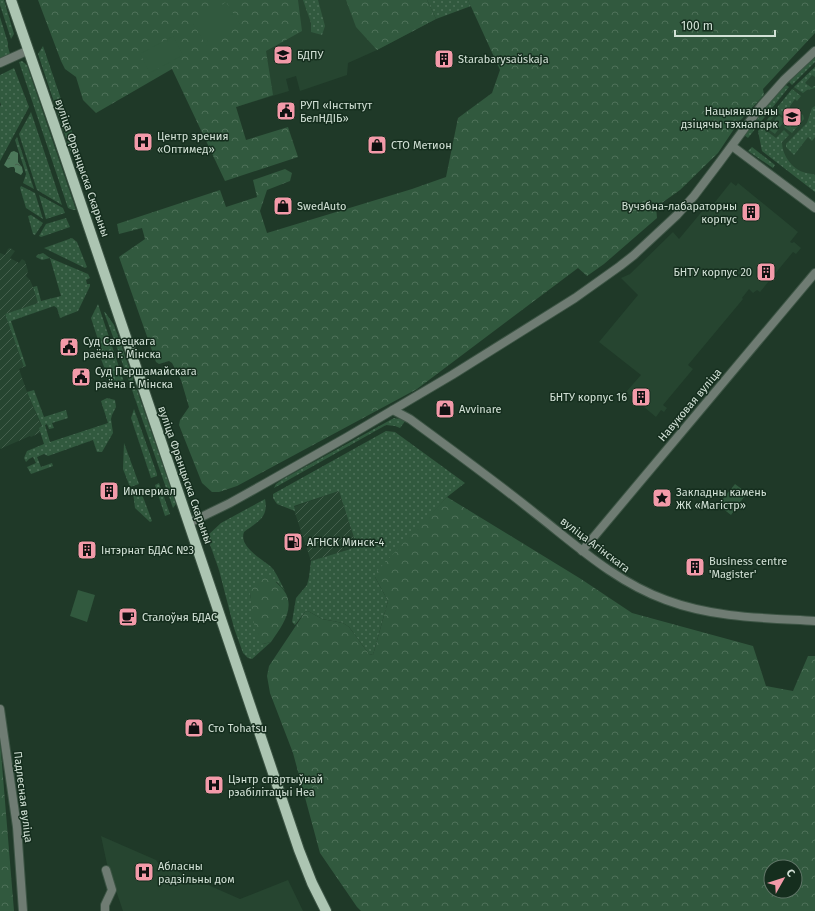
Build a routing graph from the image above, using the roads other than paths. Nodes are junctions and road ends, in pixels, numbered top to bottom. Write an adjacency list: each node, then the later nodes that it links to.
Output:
1 (11, 0): 2 (main road, вуліца Францыска Скарыны)
2 (29, 50): 4 (street); 9 (main road, вуліца Францыска Скарыны)
3 (815, 52): 5 (street)
4 (0, 63)
5 (732, 146): 6 (street); 8 (street)
6 (815, 208)
7 (815, 273): 10 (street, Навуковая вуліца)
8 (393, 410): 9 (street); 10 (street, вуліца Агінскага)
9 (188, 523): 16 (main road, вуліца Францыска Скарыны)
10 (582, 551): 11 (street, вуліца Агінскага)
11 (815, 620)
12 (0, 709): 14 (street, Падлесная вуліца)
13 (106, 870): 15 (street)
14 (23, 911)
15 (105, 911)
16 (326, 911)

